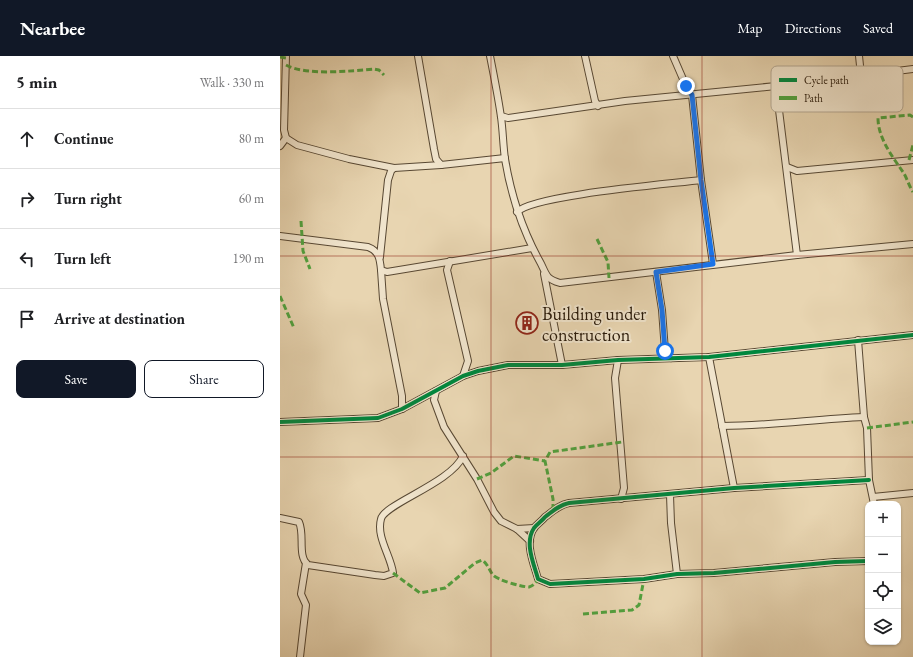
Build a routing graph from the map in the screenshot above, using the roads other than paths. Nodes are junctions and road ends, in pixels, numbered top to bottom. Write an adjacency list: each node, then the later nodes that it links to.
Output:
1 (286, 56): 17 (street)
2 (418, 56): 21 (street)
3 (490, 56): 16 (street)
4 (585, 56): 14 (street)
5 (674, 56): 10 (street)
6 (859, 56): 7 (street)
7 (860, 66)
8 (913, 69): 9 (street)
9 (903, 70)
10 (686, 86): 12 (street); 13 (street)
11 (771, 87): 12 (street)
12 (692, 95): 13 (street); 26 (street)
13 (681, 96): 14 (street)
14 (598, 106): 16 (street)
15 (780, 112): 22 (street)
16 (501, 116): 19 (street)
17 (286, 138): 18 (street); 23 (street)
18 (280, 146)
19 (505, 158): 21 (street); 27 (street)
20 (913, 160): 24 (street)
21 (441, 165): 23 (street)
22 (787, 167): 24 (street); 25 (street)
23 (394, 168): 32 (street)
24 (797, 171): 25 (street)
25 (788, 178): 31 (street)
26 (701, 180): 27 (street); 34 (street)
27 (517, 212): 30 (street)
28 (280, 236): 32 (street)
29 (913, 244): 31 (street)
30 (532, 248): 33 (street); 37 (street)
31 (797, 255): 34 (street)
32 (380, 257): 35 (street)
33 (450, 261): 35 (street); 43 (street)
34 (713, 264): 36 (street)
35 (381, 270): 48 (street)
36 (656, 272): 37 (street); 41 (street)
37 (544, 274): 44 (street)
38 (913, 335): 39 (street)
39 (858, 340): 40 (street); 49 (street)
40 (709, 357): 41 (street); 51 (street)
41 (671, 358): 42 (street)
42 (618, 360): 44 (street); 54 (street)
43 (468, 361): 45 (street); 46 (street)
44 (562, 365): 45 (street)
45 (478, 371): 46 (street)
46 (463, 376): 47 (street)
47 (436, 391): 48 (street); 52 (street)
48 (402, 409): 50 (street)
49 (864, 417): 51 (street); 53 (street)
50 (280, 422)
51 (722, 426): 55 (street)
52 (463, 456): 64 (street); 67 (street)
53 (869, 480): 55 (street); 58 (street)
54 (624, 488): 59 (street); 60 (street)
55 (734, 488): 57 (street)
56 (913, 493): 58 (street)
57 (670, 494): 59 (street); 68 (street)
58 (873, 496): 61 (street)
59 (630, 498): 60 (street)
60 (621, 499): 63 (street)
61 (874, 501)
62 (280, 518): 67 (street)
63 (534, 528): 64 (street); 65 (street)
64 (517, 529): 65 (street)
65 (530, 541): 68 (street)
66 (865, 561): 68 (street)
67 (306, 563): 69 (street)
68 (677, 574)
69 (300, 657)

